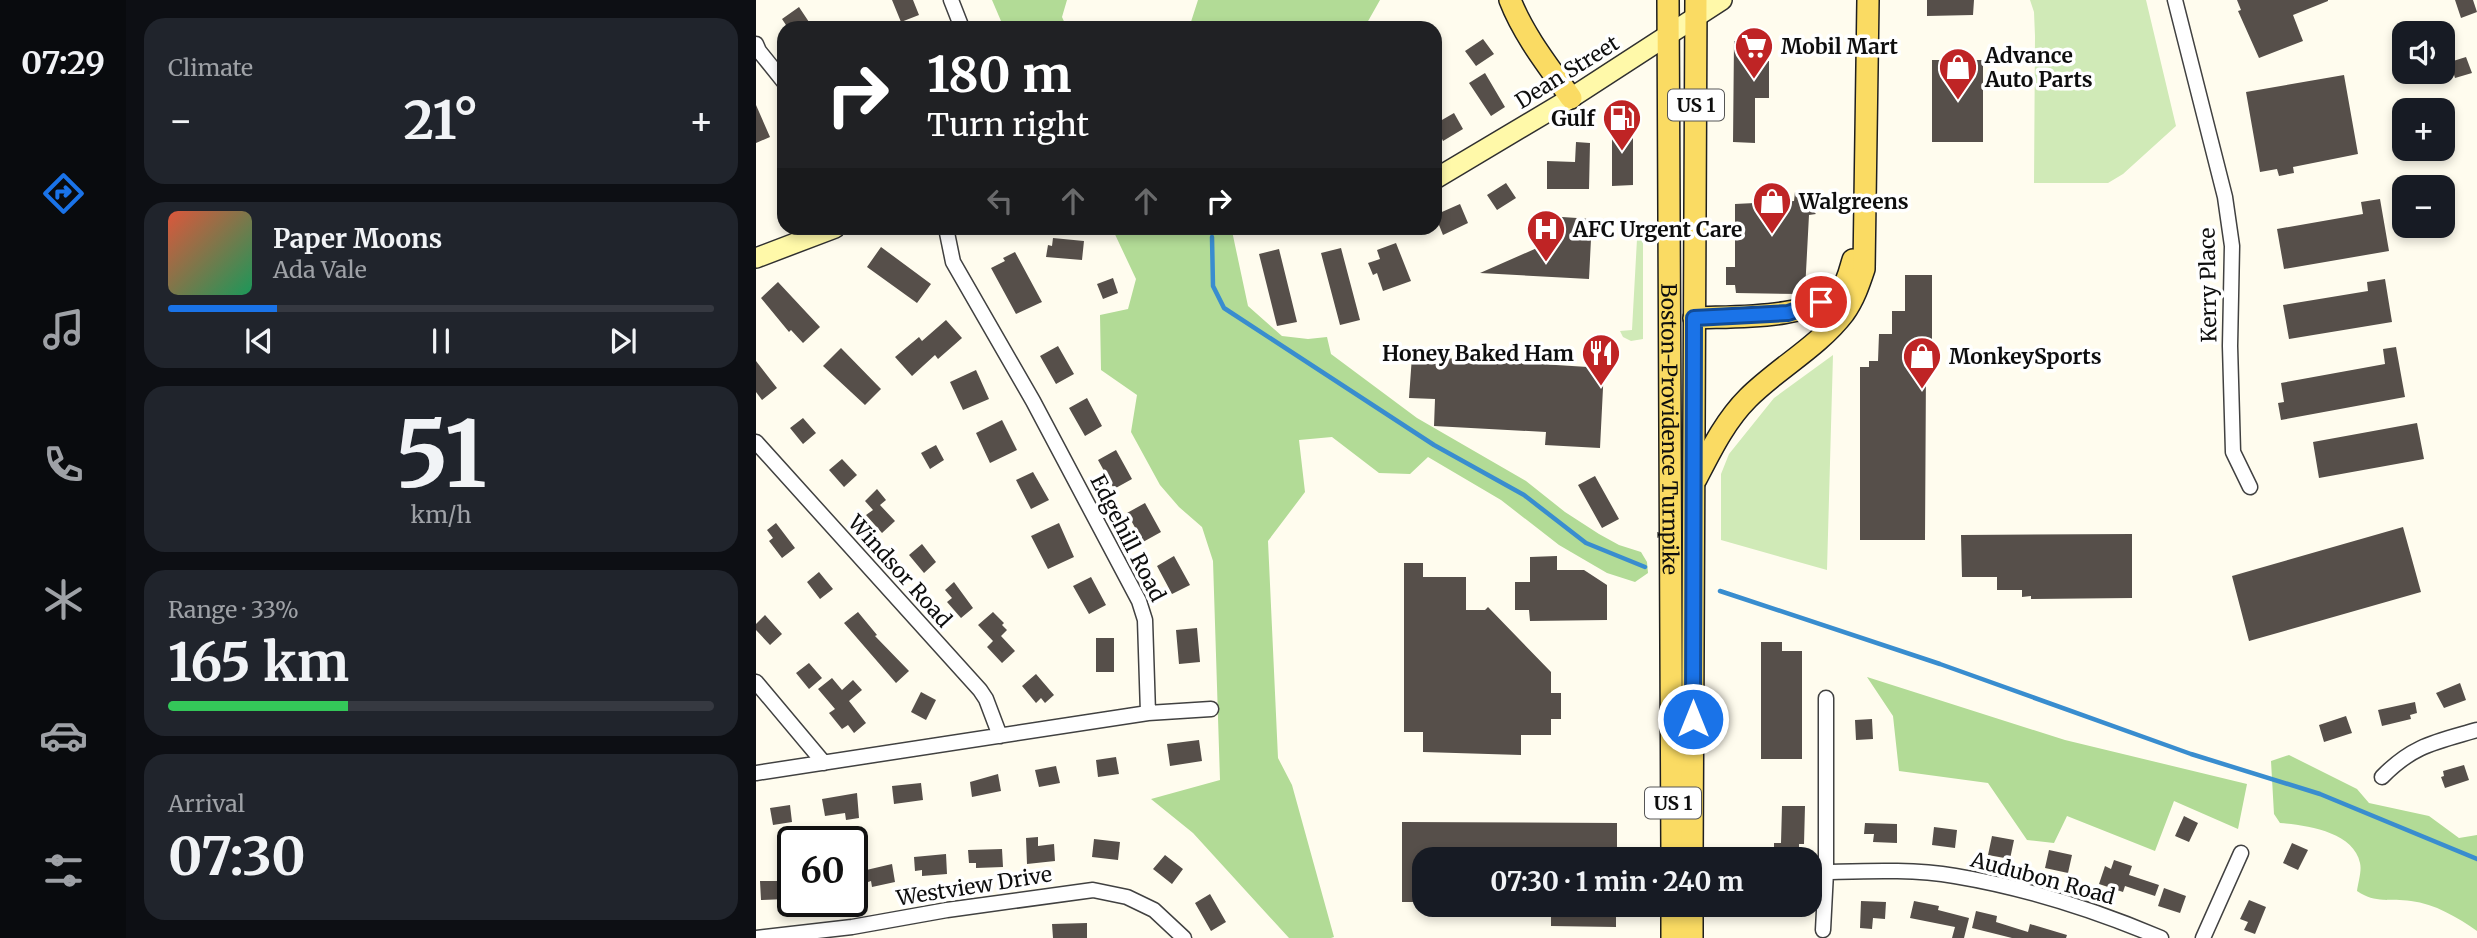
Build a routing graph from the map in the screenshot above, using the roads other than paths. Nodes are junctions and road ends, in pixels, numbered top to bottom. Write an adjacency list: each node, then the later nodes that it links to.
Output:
1 (951, 0): 9 (street)
2 (1510, 0): 14 (main road)
3 (1668, 0): 11 (main road, Boston-Providence Turnpike / US 1)
4 (1722, 0): 8 (main road, Dean Street)
5 (1855, 0): 10 (main road)
6 (1868, 0): 10 (main road)
7 (2175, 0): 23 (street, Kerry Place)
8 (1697, 8): 11 (main road, Dean Street); 20 (main road, Boston-Providence Turnpike / US 1)
9 (959, 21)
10 (1867, 33): 16 (main road)
11 (1667, 35): 14 (main road, Dean Street); 33 (main road, Boston-Providence Turnpike / US 1)
12 (756, 44): 13 (street)
13 (777, 73)
14 (1571, 98): 15 (main road, Dean Street)
15 (1442, 175)
16 (1865, 206): 20 (main road); 22 (main road)
17 (817, 235): 19 (main road)
18 (947, 235): 27 (street, Edgehill Road)
19 (756, 258)
20 (1694, 318): 22 (main road, Boston-Providence Turnpike / US 1)
21 (756, 442): 29 (street, Windsor Road)
22 (1693, 484): 34 (main road, Boston-Providence Turnpike / US 1)
23 (2249, 487)
24 (756, 682): 30 (street)
25 (1826, 698): 36 (street)
26 (1211, 709): 27 (street)
27 (1149, 713): 29 (street)
28 (2477, 730): 32 (street)
29 (1000, 736): 30 (street)
30 (824, 763): 31 (street)
31 (756, 773)
32 (2382, 777)
33 (1672, 847)
34 (1692, 847)
35 (2241, 853): 46 (street)
36 (1826, 872): 39 (street); 45 (street, Audubon Road)
37 (1672, 917): 43 (main road)
38 (1692, 917): 44 (main road)
39 (1823, 930)
40 (853, 933): 41 (street, Westview Drive); 42 (street, Westview Drive)
41 (756, 938)
42 (1184, 938)
43 (1672, 938)
44 (1692, 938)
45 (2161, 938)
46 (2203, 938)

